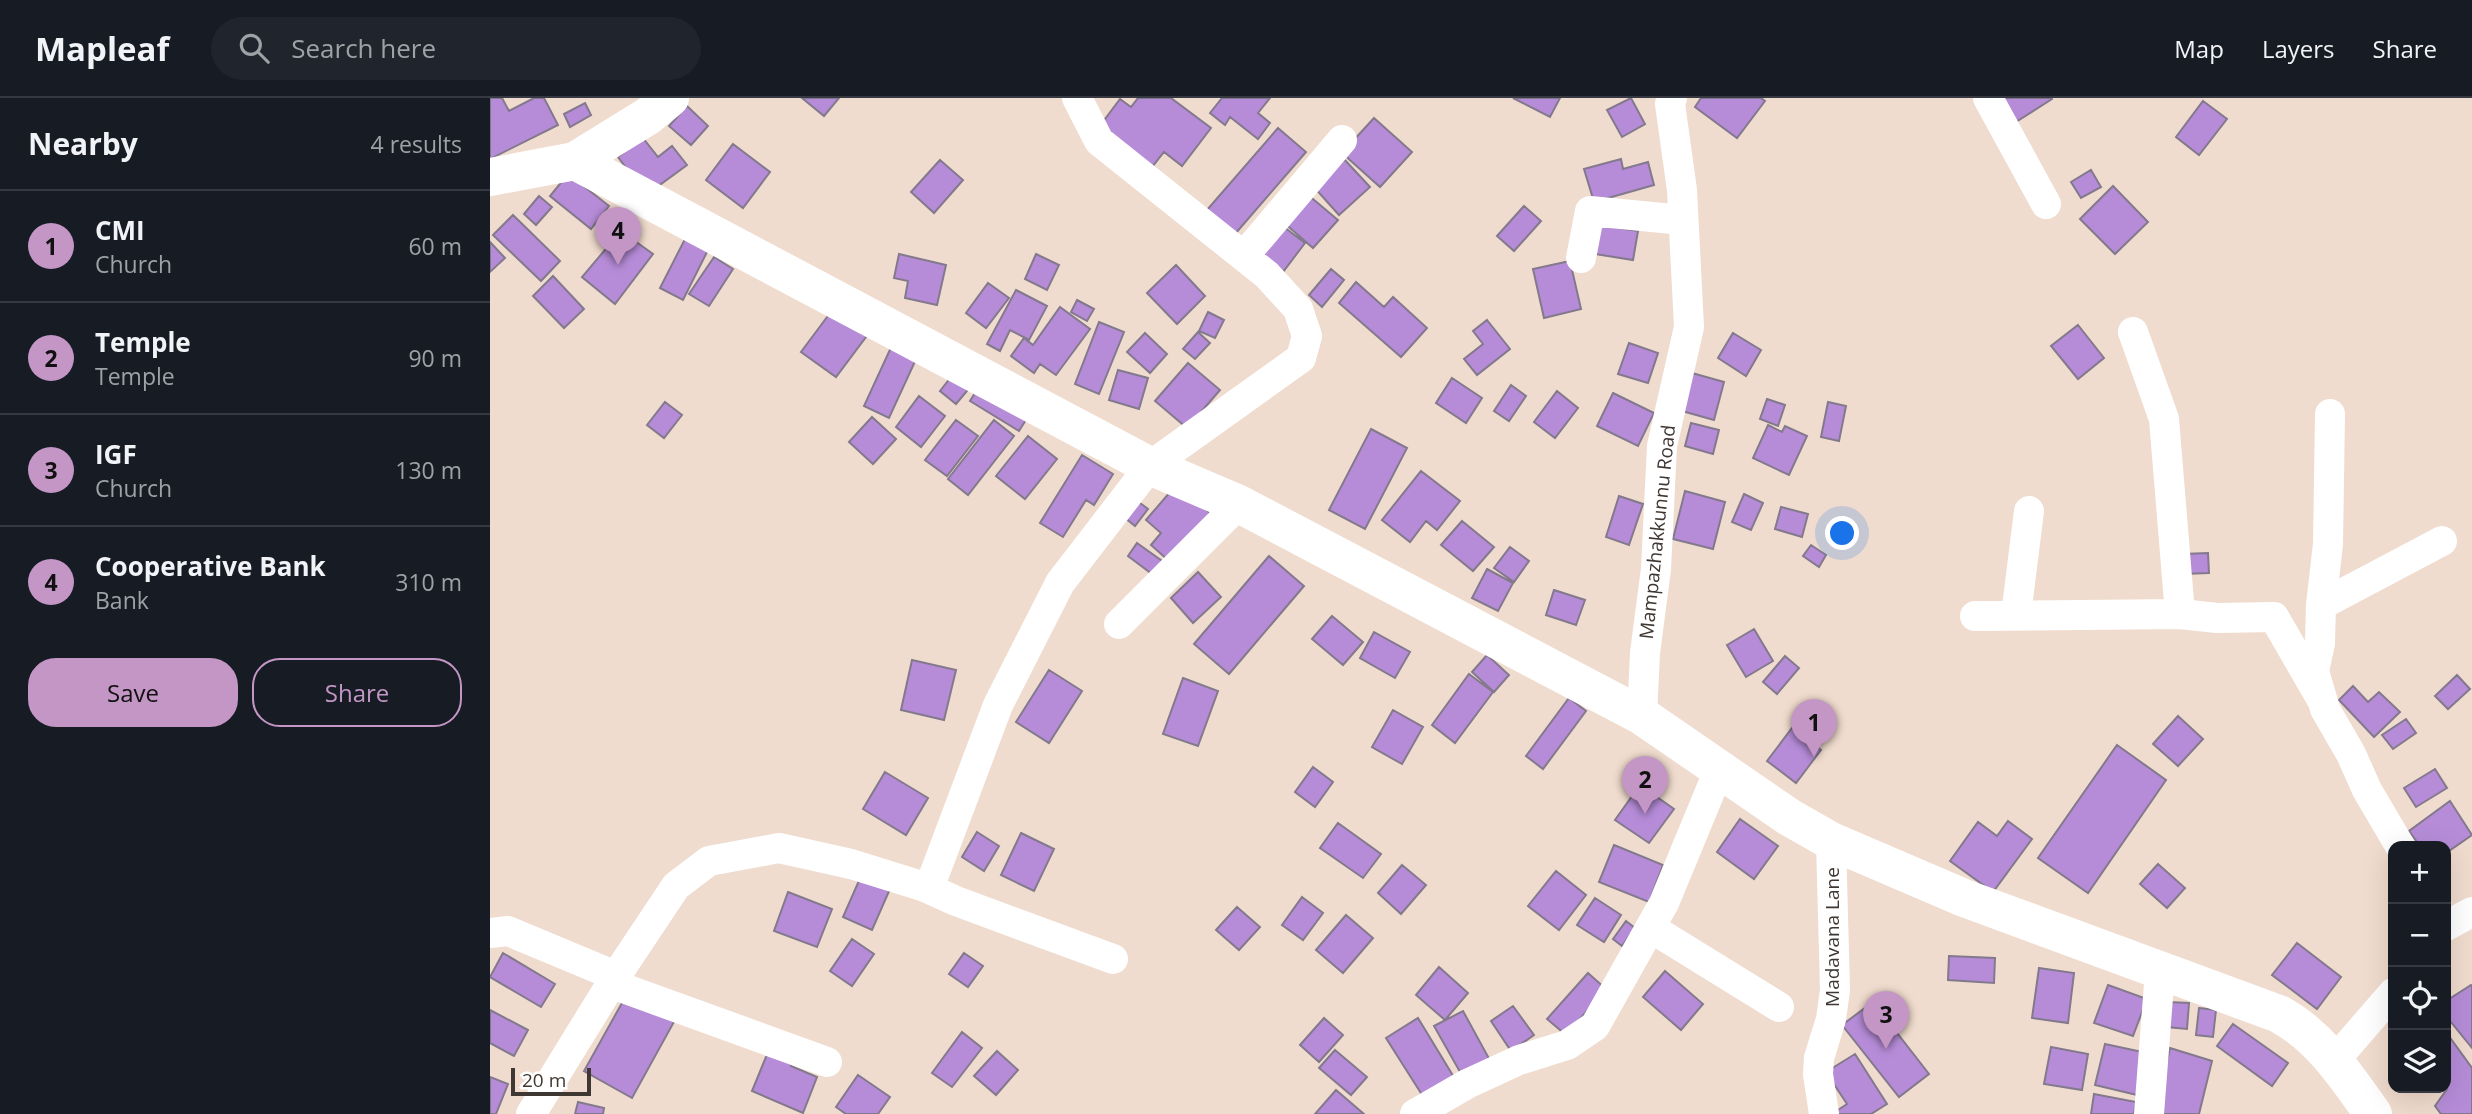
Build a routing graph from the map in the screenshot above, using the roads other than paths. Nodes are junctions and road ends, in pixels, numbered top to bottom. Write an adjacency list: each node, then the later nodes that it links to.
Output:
1 (1077, 98): 10 (street)
2 (1672, 98): 9 (street, Mampazhakkunnu Road)
3 (1988, 98): 8 (street)
4 (653, 104): 6 (street)
5 (1342, 140): 10 (street)
6 (575, 160): 7 (street); 14 (street)
7 (490, 177)
8 (2046, 204)
9 (1683, 220): 11 (street); 24 (street, Mampazhakkunnu Road)
10 (1244, 256): 14 (street)
11 (1581, 258)
12 (2133, 332): 19 (street)
13 (2330, 414): 18 (street)
14 (1150, 466): 15 (street); 28 (street)
15 (1239, 505): 22 (street); 24 (street)
16 (2029, 511): 20 (street)
17 (2442, 541): 18 (street)
18 (2321, 605): 23 (street)
19 (2180, 614): 20 (street); 23 (street)
20 (2016, 615): 21 (street)
21 (1975, 616)
22 (1119, 624)
23 (2322, 700): 27 (street)
24 (1642, 716): 25 (street)
25 (1719, 770): 26 (street); 31 (street)
26 (1831, 841): 34 (street); 42 (street, Madavana Lane)
27 (2397, 841)
28 (925, 887): 33 (street); 35 (street)
29 (2472, 912): 30 (street)
30 (2451, 923)
31 (1651, 928): 37 (street); 41 (street)
32 (490, 933): 35 (street)
33 (1112, 959)
34 (2160, 971): 38 (street); 43 (street)
35 (614, 980): 39 (street); 40 (street)
36 (2388, 999): 38 (street)
37 (1779, 1007)
38 (2335, 1060): 44 (street)
39 (827, 1062)
40 (531, 1114)
41 (1415, 1114)
42 (1824, 1114)
43 (2149, 1114)
44 (2373, 1114)

